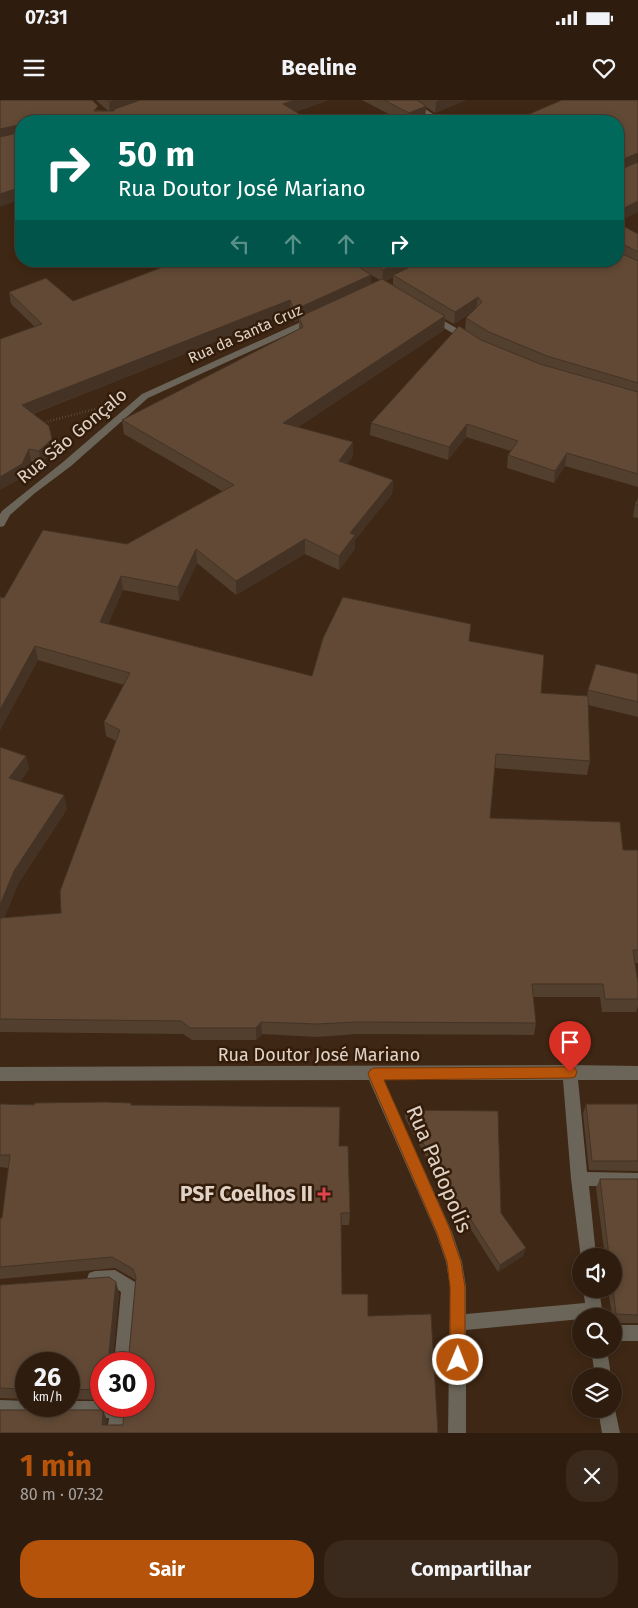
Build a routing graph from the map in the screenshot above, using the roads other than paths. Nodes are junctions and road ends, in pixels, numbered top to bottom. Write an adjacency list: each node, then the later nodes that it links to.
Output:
1 (405, 100): 2 (street)
2 (430, 115)
3 (425, 313): 5 (street)
4 (321, 316): 6 (street, Rua da Santa Cruz)
5 (476, 343)
6 (145, 396): 7 (street, Rua São Gonçalo)
7 (0, 524)
8 (570, 1072): 9 (street, Rua Doutor José Mariano); 11 (street, Rua Doutor José Mariano); 12 (street)
9 (638, 1073)
10 (0, 1074): 11 (street, Rua Doutor José Mariano)
11 (374, 1074): 17 (street, Rua Padopolis)
12 (579, 1179): 13 (street); 14 (street)
13 (638, 1180)
14 (587, 1248)
15 (76, 1281): 20 (street)
16 (572, 1315): 17 (street)
17 (458, 1323): 26 (street, Rua Padopolis)
18 (622, 1332): 19 (street)
19 (638, 1333)
20 (123, 1352)
21 (90, 1408): 22 (street)
22 (0, 1409)
23 (117, 1417): 25 (street)
24 (608, 1418): 27 (street)
25 (116, 1433)
26 (457, 1433)
27 (611, 1433)

